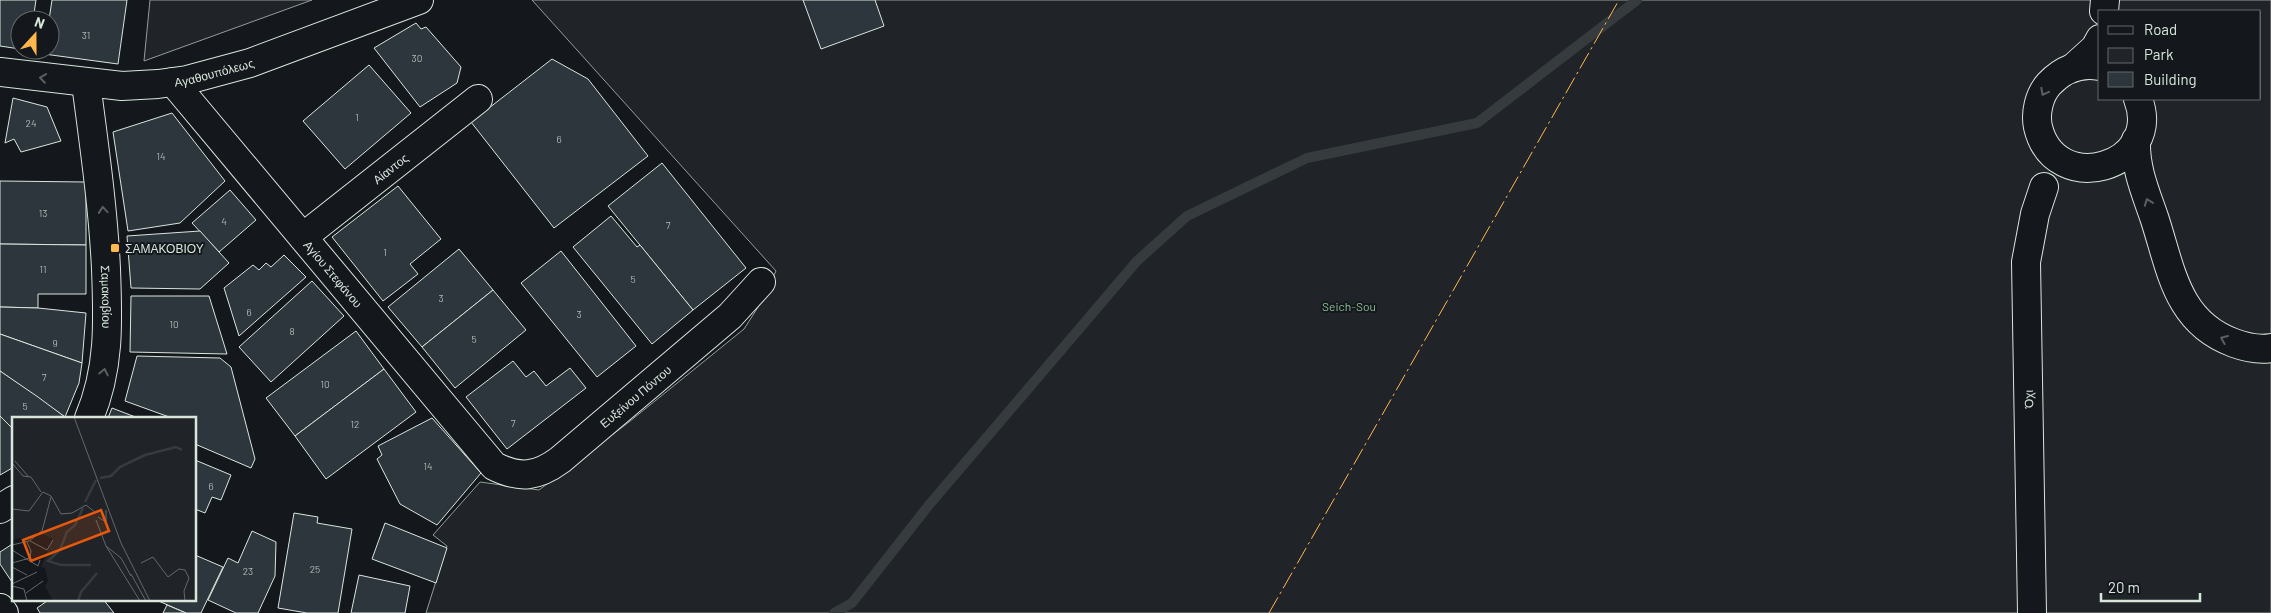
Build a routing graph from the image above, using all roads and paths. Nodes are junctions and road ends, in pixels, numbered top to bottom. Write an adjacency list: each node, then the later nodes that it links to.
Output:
1 (419, 0): 5 (main road, Αγαθουπόλεως)
2 (2098, 43): 3 (main road)
3 (2087, 66): 9 (main road, Όχι, one-way to 9)
4 (0, 72): 6 (main road, Αγαθουπόλεως, one-way to 4)
5 (173, 82): 6 (main road, Αγαθουπόλεως); 13 (main road, Αγίου Στεφάνου)
6 (86, 83): 16 (main road, Σαμακοβίου, one-way to 6)
7 (478, 99): 13 (main road, Αίαντος)
8 (2138, 100): 10 (main road)
9 (2041, 137): 11 (main road); 12 (main road, Όχι)
10 (2136, 140): 11 (main road); 15 (main road, one-way to 10)
11 (2079, 168): 12 (main road)
12 (2044, 187): 22 (main road, Όχι)
13 (303, 237): 17 (main road, Αγίου Στεφάνου)
14 (761, 282): 17 (main road, Ευξείνου Πόντου)
15 (2271, 348)
16 (89, 417)
17 (494, 466)
18 (12, 501): 19 (main road)
19 (0, 510)
20 (0, 608): 21 (main road)
21 (4, 613)
22 (2032, 613)

